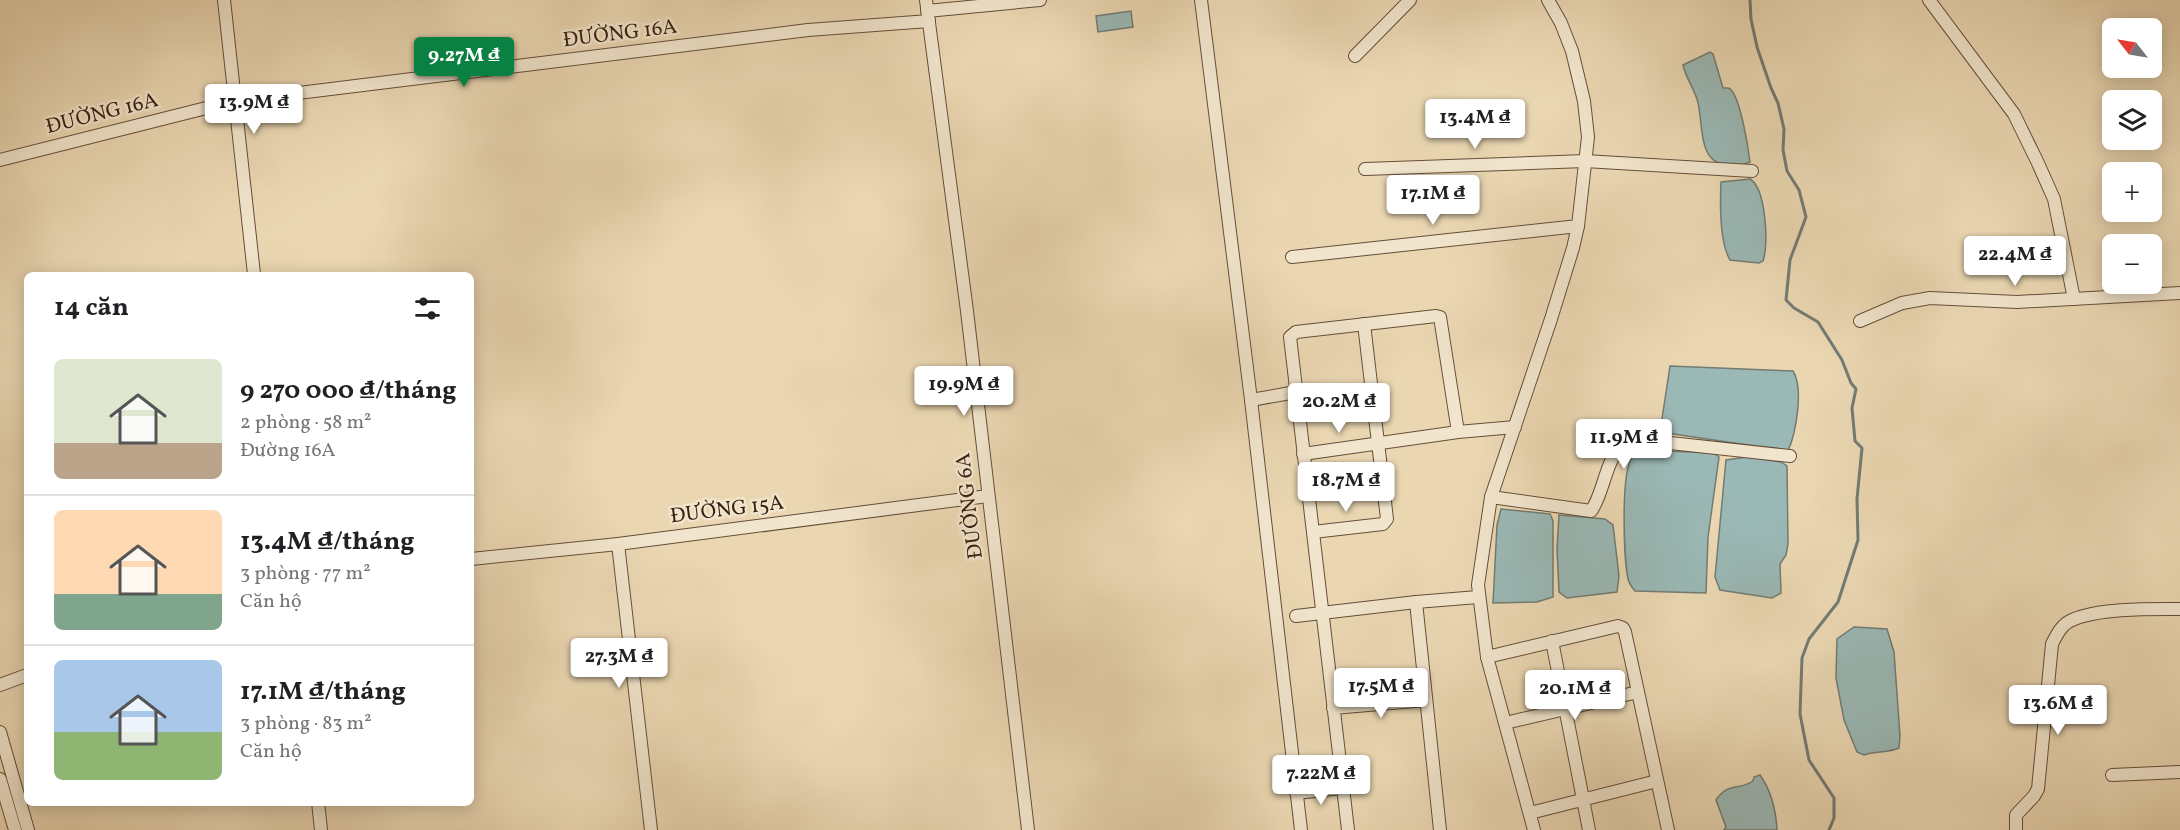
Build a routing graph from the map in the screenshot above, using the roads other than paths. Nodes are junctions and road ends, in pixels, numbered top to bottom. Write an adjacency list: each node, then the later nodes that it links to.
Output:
1 (224, 0): 9 (street)
2 (1040, 0): 7 (street, ĐƯỜNG 16A)
3 (1200, 0): 22 (street)
4 (1410, 0): 8 (street)
5 (1548, 0): 11 (street)
6 (1929, 0): 18 (street)
7 (927, 10): 9 (street, ĐƯỜNG 16A); 28 (street, ĐƯỜNG 6A)
8 (1355, 56)
9 (234, 101): 10 (street, ĐƯỜNG 16A); 16 (street)
10 (0, 160)
11 (1585, 161): 12 (street); 13 (street); 14 (street)
12 (1365, 169)
13 (1752, 171)
14 (1578, 226): 15 (street); 23 (street)
15 (1292, 257)
16 (254, 272)
17 (2180, 293): 18 (street)
18 (2074, 299): 19 (street)
19 (1860, 321)
20 (1364, 324): 21 (street); 24 (street); 25 (street)
21 (1296, 392): 22 (street); 26 (street)
22 (1251, 400): 53 (street)
23 (1515, 427): 24 (street); 29 (street)
24 (1458, 432): 25 (street)
25 (1378, 444): 26 (street); 30 (street)
26 (1304, 454): 30 (street)
27 (1790, 456): 29 (street)
28 (988, 496): 31 (street, ĐƯỜNG 15A); 61 (street, ĐƯỜNG 6A)
29 (1491, 497): 33 (street)
30 (1312, 532): 36 (street)
31 (618, 544): 32 (street, ĐƯỜNG 15A); 60 (street)
32 (474, 559)
33 (1478, 597): 34 (street); 39 (street)
34 (1416, 602): 36 (street); 43 (street)
35 (2180, 609): 68 (street)
36 (1322, 612): 37 (street); 45 (street)
37 (1296, 615)
38 (1552, 641): 39 (street); 42 (street); 44 (street)
39 (1487, 657): 46 (street)
40 (24, 676): 41 (street)
41 (0, 685)
42 (1638, 692): 44 (street); 51 (street)
43 (1426, 700): 45 (street); 64 (street)
44 (1566, 707): 46 (street); 54 (street)
45 (1333, 708): 52 (street)
46 (1505, 723): 56 (street)
47 (0, 732): 58 (street)
48 (2180, 772): 49 (street)
49 (2112, 774)
50 (0, 779): 57 (street)
51 (1657, 781): 54 (street); 67 (street)
52 (1342, 788): 53 (street); 63 (street)
53 (1296, 793): 62 (street)
54 (1583, 799): 56 (street); 66 (street)
55 (318, 806): 59 (street)
56 (1530, 813): 65 (street)
57 (15, 830)
58 (28, 830)
59 (321, 830)
60 (651, 830)
61 (1028, 830)
62 (1301, 830)
63 (1348, 830)
64 (1440, 830)
65 (1534, 830)
66 (1589, 830)
67 (1668, 830)
68 (2016, 830)

